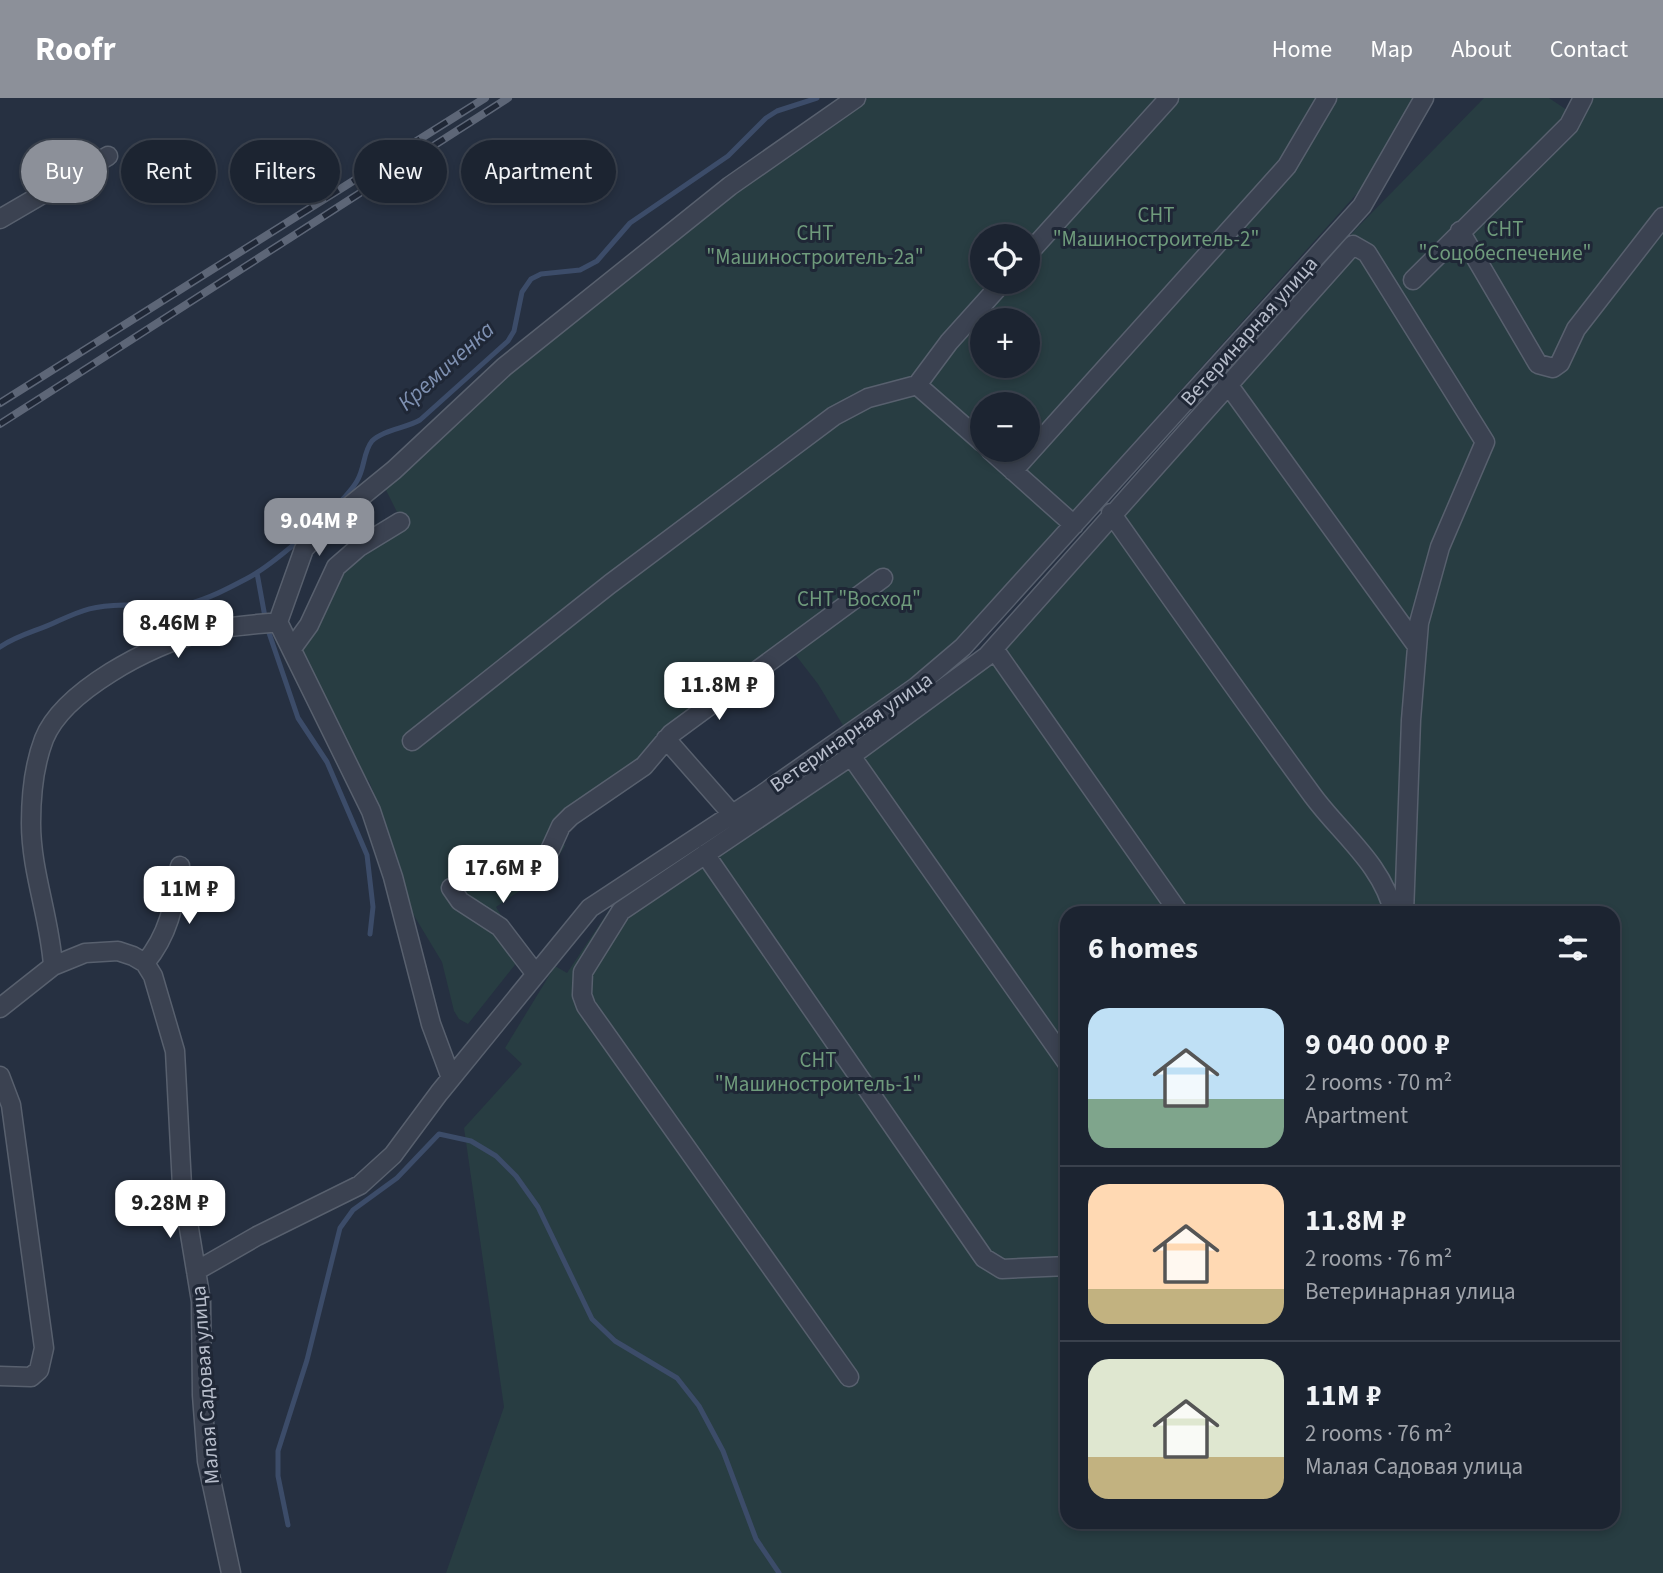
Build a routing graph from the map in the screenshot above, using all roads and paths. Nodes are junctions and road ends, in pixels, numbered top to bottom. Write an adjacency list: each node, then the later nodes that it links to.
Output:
1 (856, 98): 22 (street)
2 (1169, 98): 10 (street)
3 (1327, 98): 17 (street)
4 (1424, 98): 20 (street, Ветеринарная улица)
5 (1583, 98): 9 (street)
6 (108, 156): 8 (street)
7 (1663, 217): 9 (street)
8 (0, 219)
9 (1461, 231): 11 (street)
10 (1040, 241)
11 (1413, 280)
12 (992, 294): 14 (street)
13 (1227, 383): 18 (street); 23 (street); 23 (street)
14 (917, 384): 15 (street); 28 (street)
15 (970, 432)
16 (1003, 462): 17 (street)
17 (1013, 471): 20 (street)
18 (1111, 513): 25 (street); 36 (street)
19 (400, 522): 24 (street)
20 (1074, 525): 27 (street, Ветеринарная улица)
21 (883, 578): 26 (street)
22 (278, 622): 24 (street); 39 (street)
23 (1417, 646): 37 (street)
24 (293, 647): 44 (street)
25 (994, 649): 29 (street); 35 (street)
26 (666, 739): 30 (street); 32 (street)
27 (840, 740): 29 (street); 30 (street, Ветеринарная улица)
28 (412, 741)
29 (851, 756): 31 (street); 42 (street)
30 (732, 814): 40 (street, Ветеринарная улица)
31 (705, 854): 45 (street); 48 (street)
32 (545, 861)
33 (180, 866): 38 (street)
34 (451, 888): 40 (street)
35 (1174, 906)
36 (1392, 906)
37 (1404, 906)
38 (145, 962): 39 (street); 46 (street, Малая Садовая улица)
39 (53, 966): 41 (street)
40 (535, 973): 44 (street, Ветеринарная улица)
41 (0, 1007)
42 (1060, 1053)
43 (0, 1076): 47 (street)
44 (451, 1078): 46 (street, Ветеринарная улица)
45 (1060, 1266)
46 (196, 1271): 49 (street, Малая Садовая улица)
47 (0, 1376)
48 (849, 1377)
49 (231, 1573)

